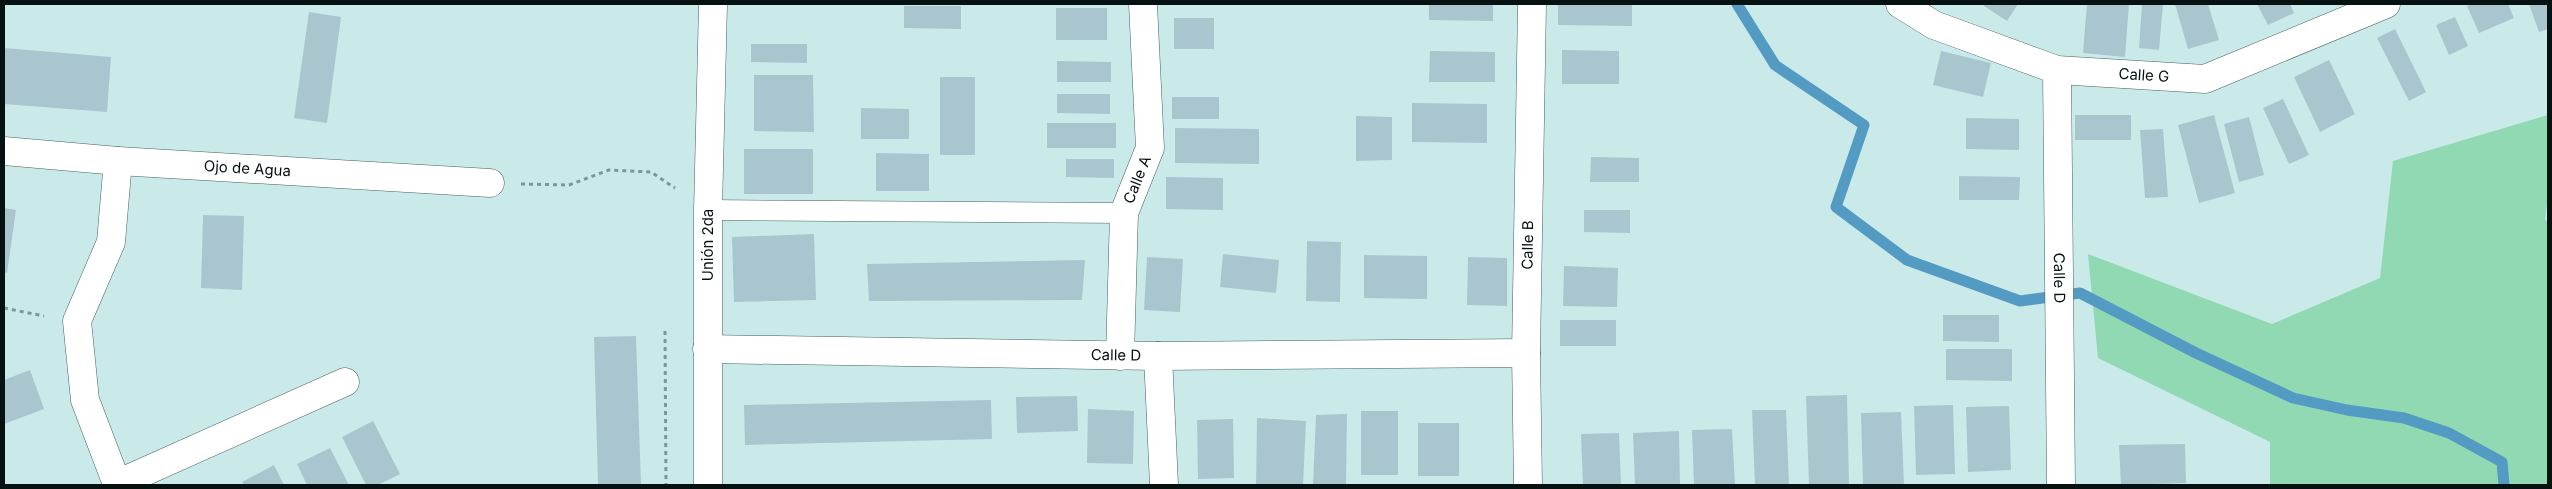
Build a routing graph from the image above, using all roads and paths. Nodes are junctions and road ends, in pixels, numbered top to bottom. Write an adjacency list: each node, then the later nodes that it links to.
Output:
1 (713, 4): 10 (street, Unión 2da)
2 (1143, 4): 11 (street, Calle A)
3 (1532, 4): 16 (street, Calle B)
4 (1900, 4): 6 (street, Calle G)
5 (2386, 4): 6 (street, Calle G)
6 (2057, 70): 24 (street, Calle D)
7 (4, 151): 8 (street, Ojo de Agua)
8 (118, 161): 9 (street, Ojo de Agua); 13 (street)
9 (490, 183): 10 (path)
10 (708, 210): 11 (lane); 15 (street, Unión 2da)
11 (1124, 213): 17 (street, Calle A)
12 (4, 308): 13 (path)
13 (77, 321): 19 (street)
14 (665, 330): 20 (path)
15 (707, 349): 17 (street, Calle D); 21 (street, Unión 2da)
16 (1526, 353): 18 (street, Calle D); 23 (street, Calle B)
17 (1120, 356): 18 (street, Calle D)
18 (1158, 356): 22 (street)
19 (345, 382)
20 (666, 485)
21 (708, 485)
22 (1164, 485)
23 (1528, 485)
24 (2061, 485)

